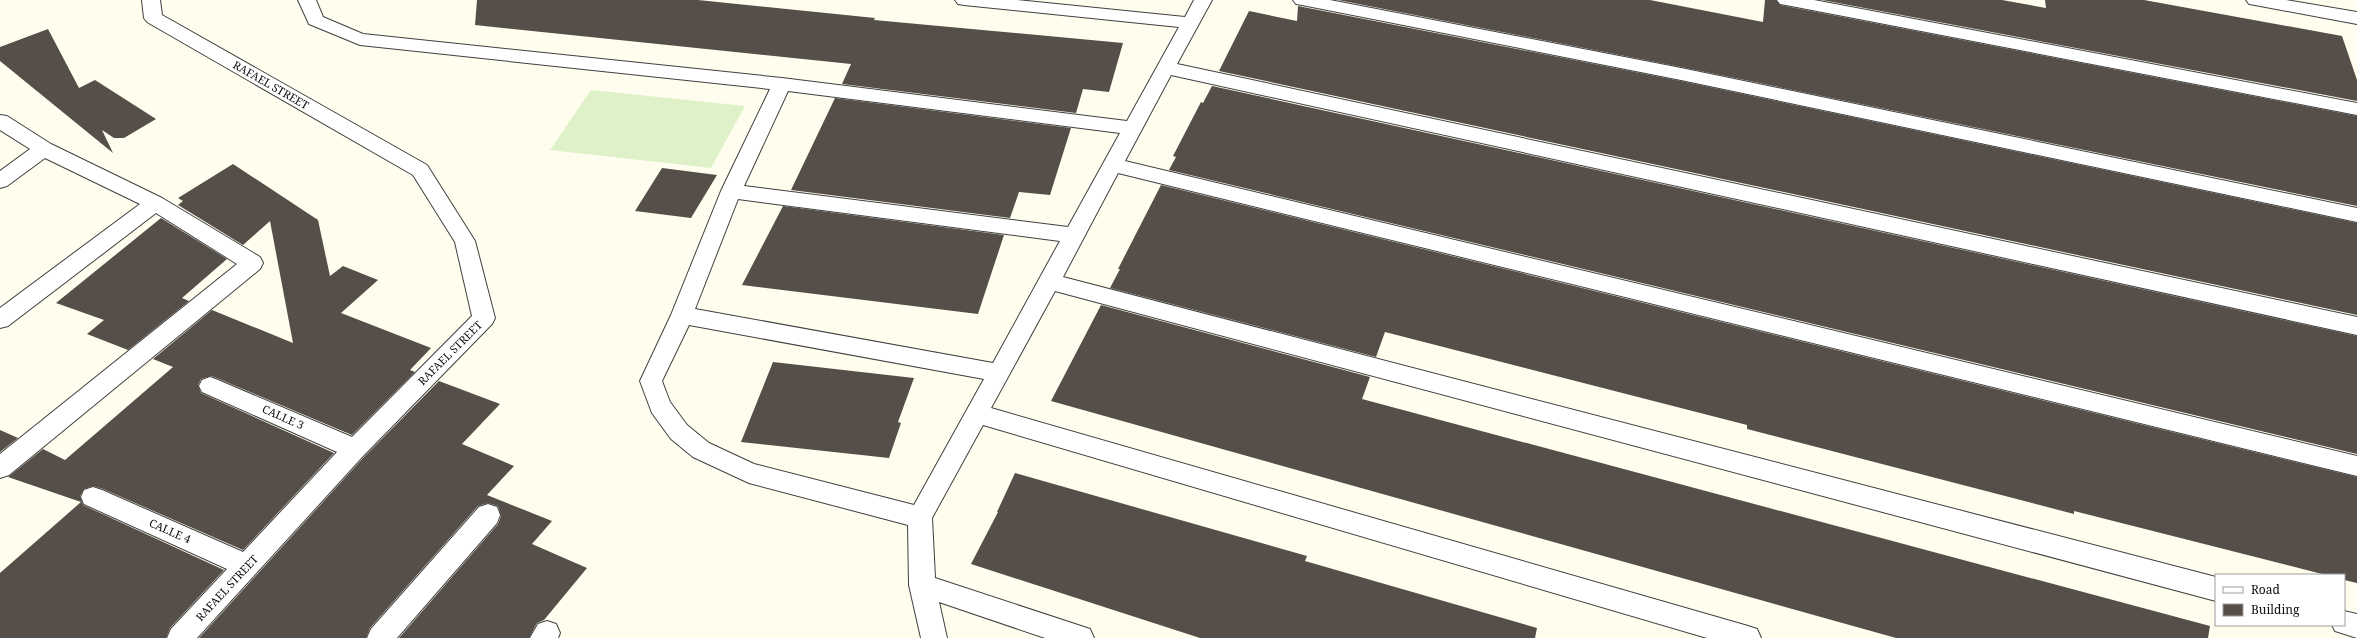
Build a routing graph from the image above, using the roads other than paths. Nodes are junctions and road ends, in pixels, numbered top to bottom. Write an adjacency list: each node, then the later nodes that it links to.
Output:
1 (151, 0): 29 (street, RAFAEL STREET)
2 (307, 0): 11 (street)
3 (964, 0): 9 (street)
4 (1203, 0): 9 (street)
5 (1302, 0): 20 (street)
6 (1786, 0): 12 (street)
7 (2255, 0): 8 (street)
8 (2357, 18)
9 (1191, 23): 10 (street)
10 (1166, 68): 14 (street); 25 (street)
11 (782, 84): 14 (street); 18 (street)
12 (2357, 109)
13 (0, 121): 15 (street)
14 (1133, 128): 16 (street)
15 (44, 149): 17 (street); 19 (street)
16 (1112, 165): 21 (street); 30 (street)
17 (0, 181)
18 (731, 191): 21 (street); 23 (street)
19 (155, 203): 24 (street); 31 (street)
20 (2357, 215)
21 (1074, 236): 22 (street)
22 (1049, 281): 26 (street); 37 (street)
23 (682, 315): 26 (street); 34 (street)
24 (0, 320)
25 (2357, 326)
26 (998, 373): 28 (street)
27 (210, 386): 29 (street, CALLE 3)
28 (975, 413): 34 (street); 44 (street)
29 (355, 449): 35 (street, RAFAEL STREET)
30 (2357, 466)
31 (0, 468)
32 (93, 496): 35 (street, CALLE 4)
33 (488, 515): 41 (street)
34 (920, 517): 36 (street)
35 (247, 566): 40 (street, RAFAEL STREET)
36 (922, 585): 42 (street); 43 (street)
37 (2215, 589)
38 (2345, 623): 39 (street)
39 (2357, 626)
40 (180, 638)
41 (380, 638)
42 (934, 638)
43 (1081, 638)
44 (1748, 638)

